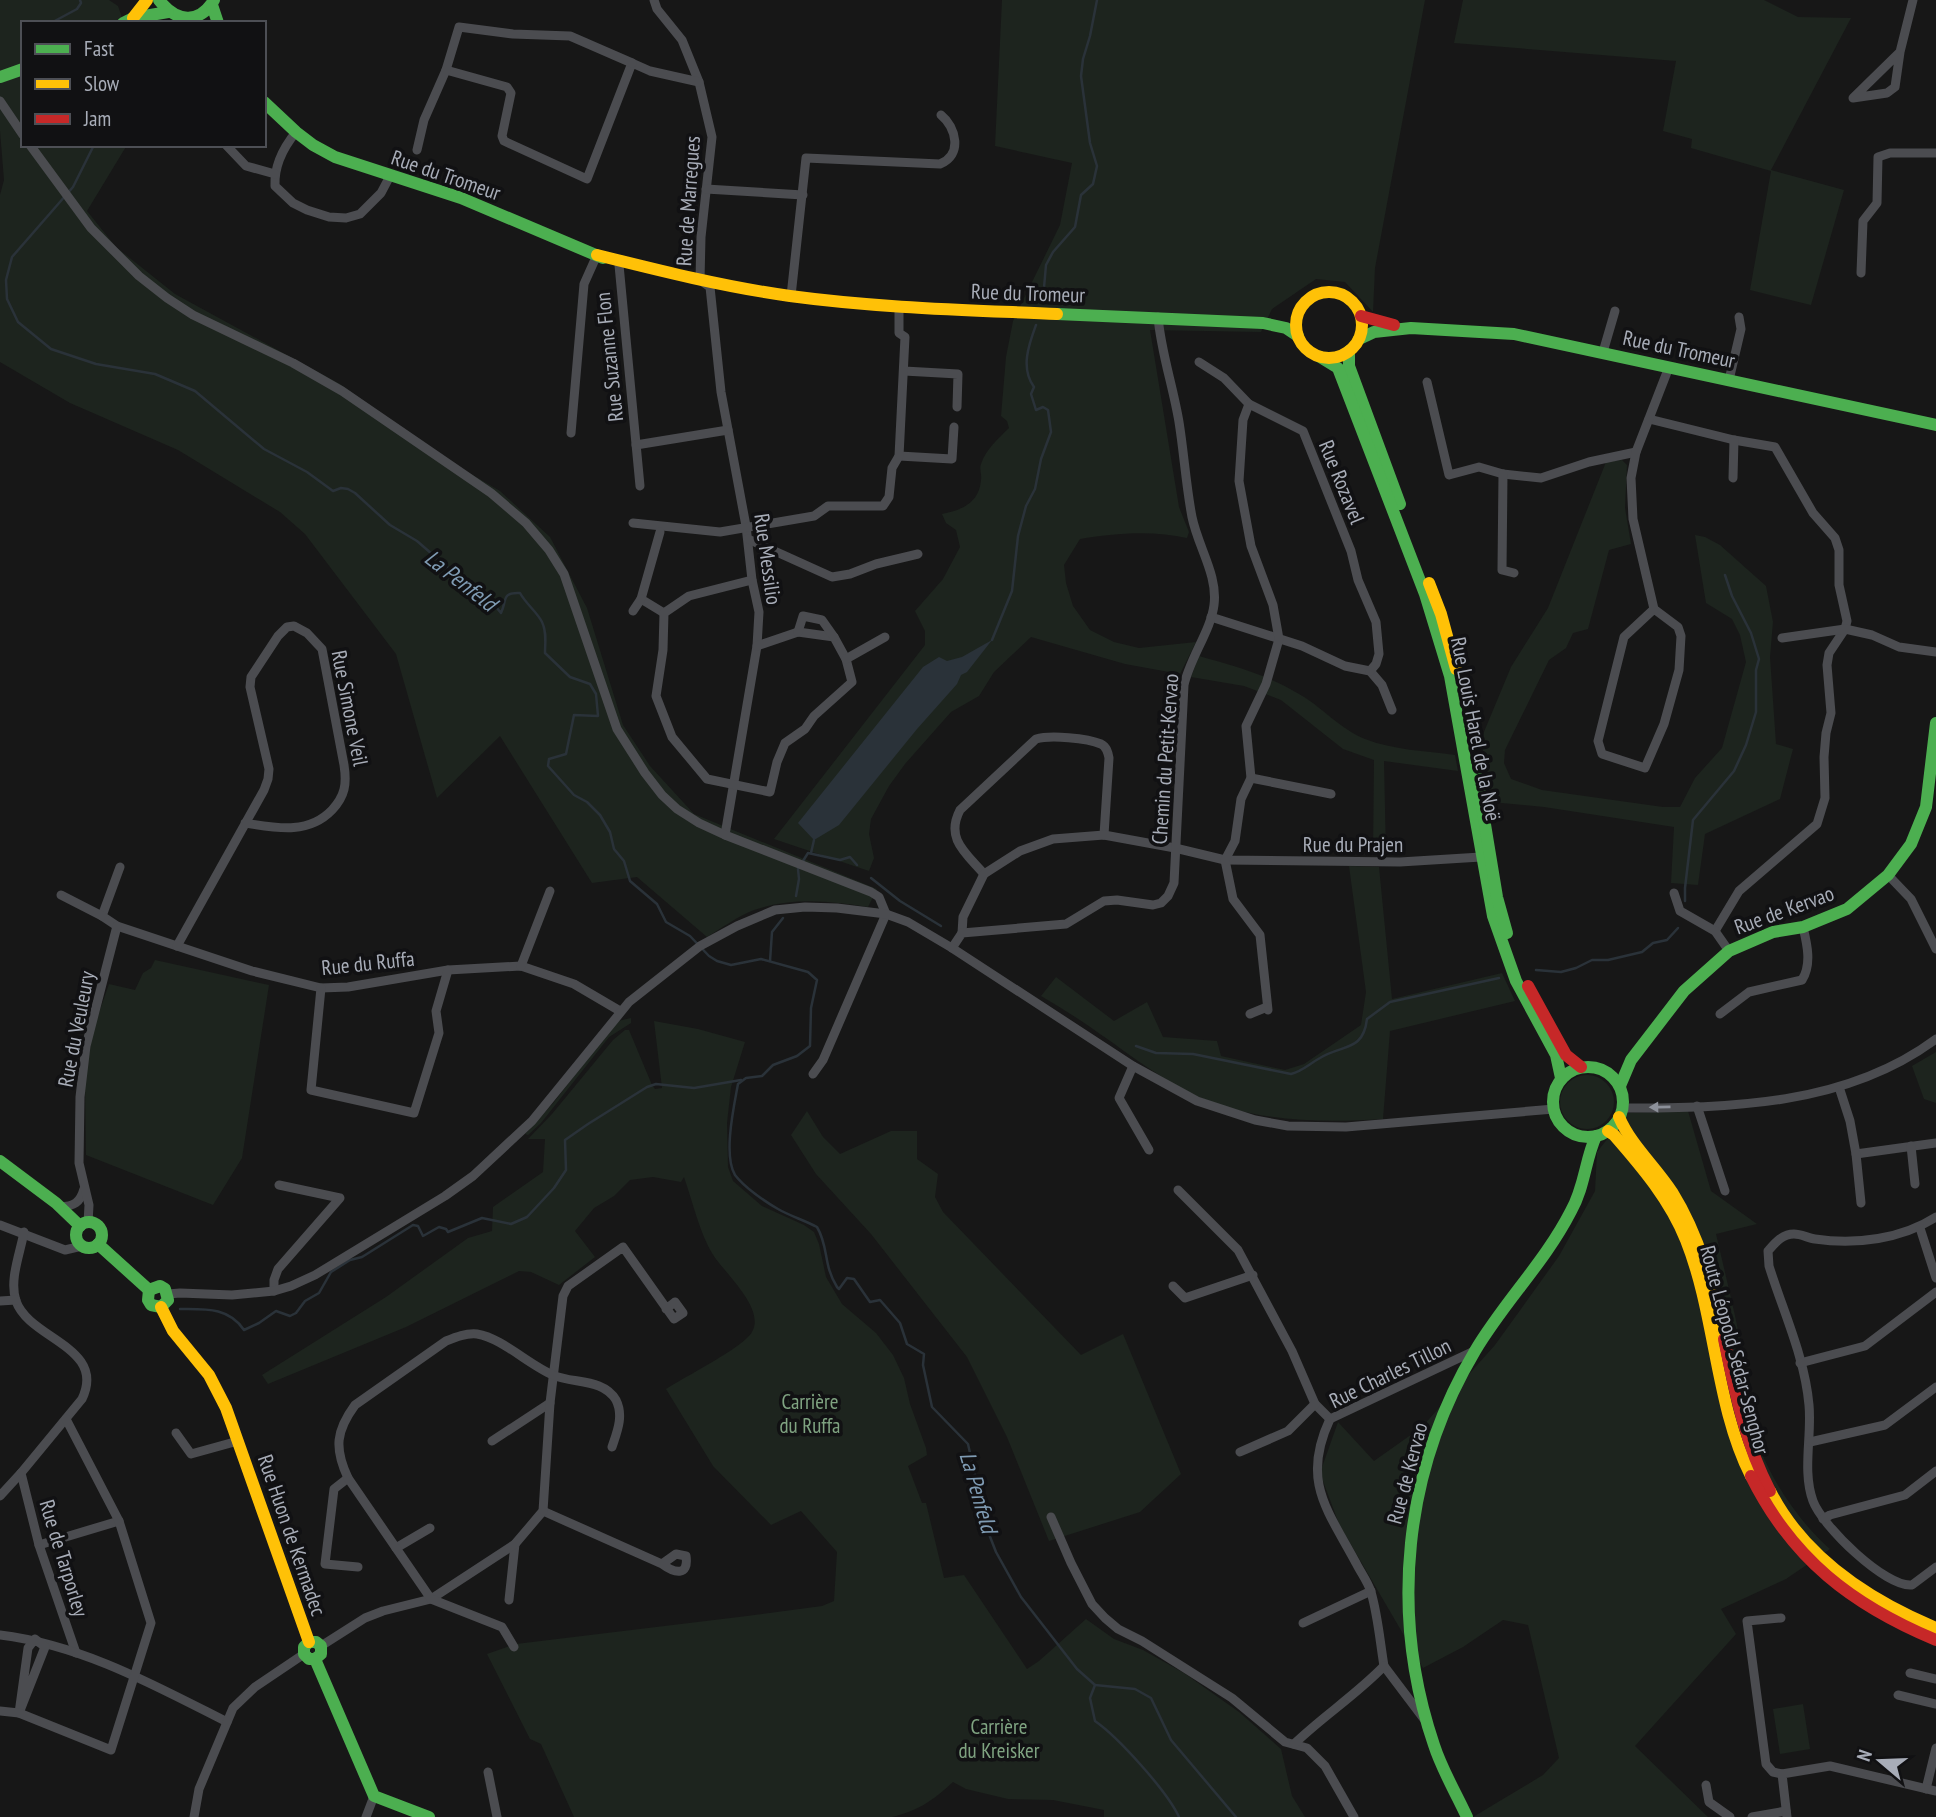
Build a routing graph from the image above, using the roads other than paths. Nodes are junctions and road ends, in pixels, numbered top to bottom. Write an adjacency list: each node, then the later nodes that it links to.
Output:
1 (147, 0): 7 (main road)
2 (159, 0): 6 (main road)
3 (654, 0): 15 (street, Rue de Marregues)
4 (1913, 0): 10 (street)
5 (213, 3): 8 (main road); 9 (main road)
6 (168, 12): 7 (main road); 8 (main road)
7 (128, 20)
8 (192, 21)
9 (218, 21)
10 (1900, 52): 10 (street)
11 (632, 63): 13 (street); 13 (street); 15 (street)
12 (21, 70): 14 (main road)
13 (446, 70): 24 (street)
14 (0, 77)
15 (699, 82): 28 (street, Rue de Marregues)
16 (266, 95): 20 (main road, Rue du Tromeur)
17 (0, 101): 21 (street)
18 (266, 104): 20 (main road, Rue du Tromeur)
19 (941, 115): 29 (street)
20 (291, 128): 26 (street); 27 (main road, Rue du Tromeur)
21 (21, 132)
22 (31, 147): 95 (street)
23 (228, 147): 26 (street)
24 (417, 150)
25 (1936, 153): 32 (street)
26 (275, 174): 27 (street)
27 (390, 176): 30 (main road, Rue du Tromeur)
28 (706, 189): 29 (street); 33 (street, Rue de Marregues)
29 (803, 195): 34 (street)
30 (597, 255): 31 (main road, Rue du Tromeur); 33 (main road, Rue du Tromeur); 59 (street)
31 (619, 265): 33 (main road, Rue du Tromeur); 61 (street, Rue Suzanne Flon)
32 (1861, 273)
33 (705, 283): 34 (main road, Rue du Tromeur); 58 (street, Rue Messilio)
34 (791, 296): 35 (main road, Rue du Tromeur)
35 (899, 307): 39 (main road, Rue du Tromeur); 50 (street)
36 (1300, 310): 38 (main road); 41 (main road, Rue du Tromeur); 43 (main road)
37 (1615, 311): 46 (street)
38 (1361, 316): 42 (main road, Rue du Tromeur); 44 (main road)
39 (1158, 317): 41 (main road, Rue du Tromeur); 78 (street, Chemin du Petit-Kervao)
40 (1739, 317): 51 (street)
41 (1263, 323): 43 (main road, Rue du Tromeur)
42 (1411, 328): 44 (main road, Rue du Tromeur); 46 (main road, Rue du Tromeur)
43 (1298, 336): 47 (main road)
44 (1359, 339): 45 (main road)
45 (1349, 351): 47 (main road); 125 (main road, Rue Louis Harel de la Noë)
46 (1603, 352): 49 (main road, Rue du Tromeur)
47 (1320, 357): 98 (main road, Rue Louis Harel de la Noë)
48 (1199, 362): 53 (street, Rue Rozavel)
49 (1669, 367): 51 (main road, Rue du Tromeur); 55 (street)
50 (904, 371): 54 (street); 63 (street)
51 (1729, 380): 56 (main road, Rue du Tromeur)
52 (1427, 382): 64 (street)
53 (1249, 404): 84 (street); 88 (street, Rue Rozavel)
54 (957, 407)
55 (1648, 419): 60 (street); 62 (street)
56 (1936, 425)
57 (954, 427): 63 (street)
58 (728, 429): 61 (street, Rue Suzanne Flon); 68 (street, Rue Messilio)
59 (571, 433)
60 (1734, 440): 65 (street); 79 (street)
61 (636, 445): 66 (street, Rue Suzanne Flon)
62 (1636, 452): 64 (street); 75 (street)
63 (899, 456): 68 (street)
64 (1503, 474): 72 (street)
65 (1733, 478)
66 (640, 485)
67 (633, 523): 68 (street)
68 (747, 526): 70 (street, Rue Messilio)
69 (660, 532): 74 (street)
70 (748, 539): 71 (street); 73 (street, Rue Messilio)
71 (918, 554)
72 (1514, 573)
73 (752, 580): 77 (street); 85 (street, Rue Messilio)
74 (641, 599): 76 (street); 77 (street)
75 (1654, 609): 75 (street)
76 (633, 611)
77 (664, 613): 92 (street)
78 (1211, 617): 84 (street); 97 (street, Chemin du Petit-Kervao)
79 (1845, 629): 83 (street); 86 (street); 110 (street)
80 (798, 632): 81 (street); 81 (street); 85 (street)
81 (834, 637): 87 (street)
82 (885, 637): 87 (street)
83 (1782, 638)
84 (1279, 639): 88 (street); 91 (street)
85 (757, 646): 92 (street, Rue Messilio)
86 (1936, 652)
87 (846, 659): 92 (street)
88 (1370, 671): 89 (street)
89 (1392, 710)
90 (1936, 723): 102 (main road, Rue de Kervao)
91 (1251, 778): 93 (street); 99 (street)
92 (733, 785): 95 (street, Rue Messilio)
93 (1331, 794)
94 (245, 824): 94 (street, Rue Simone Veil); 112 (street)
95 (725, 835): 106 (street)
96 (1104, 835): 97 (street, Rue du Prajen); 101 (street, Rue du Prajen); 101 (street)
97 (1175, 848): 99 (street, Rue du Prajen); 111 (street, Chemin du Petit-Kervao)
98 (1481, 857): 99 (street, Rue du Prajen); 128 (main road, Rue Louis Harel de la Noë)
99 (1226, 860): 120 (street)
100 (120, 867): 107 (street)
101 (984, 874): 111 (street)
102 (1888, 875): 109 (main road, Rue de Kervao); 114 (street)
103 (550, 891): 116 (street)
104 (1674, 894): 110 (street, Rue de Kervao)
105 (61, 895): 107 (street, Rue du Ruffa)
106 (886, 914): 113 (street); 119 (street); 127 (street)
107 (102, 916): 108 (street, Rue du Ruffa)
108 (117, 926): 112 (street, Rue du Ruffa); 144 (street, Rue du Veuleury)
109 (1802, 927): 115 (main road, Rue de Kervao); 121 (street)
110 (1715, 931): 115 (street, Rue de Kervao)
111 (962, 933): 113 (street)
112 (177, 946): 118 (street, Rue du Ruffa)
113 (952, 948): 124 (street)
114 (1936, 949)
115 (1729, 951): 123 (main road, Rue de Kervao)
116 (521, 966): 117 (street, Rue du Ruffa); 119 (street, Rue du Ruffa)
117 (448, 970): 118 (street, Rue du Ruffa); 118 (street)
118 (321, 988)
119 (620, 1012): 160 (street)
120 (1250, 1014)
121 (1720, 1014)
122 (1936, 1039): 130 (street)
123 (1631, 1060): 126 (main road); 129 (main road, Rue de Kervao)
124 (1133, 1066): 132 (street); 138 (street)
125 (1581, 1067): 126 (main road); 128 (main road)
126 (1604, 1070): 129 (main road)
127 (813, 1074)
128 (1561, 1078): 132 (main road)
129 (1620, 1086): 133 (main road)
130 (1839, 1087): 131 (street); 139 (street)
131 (1697, 1106): 133 (street, one-way to 133); 146 (street)
132 (1554, 1109): 135 (main road)
133 (1621, 1112): 134 (main road); 201 (main road, Route Léopold Sédar-Senghor)
134 (1602, 1134): 135 (main road); 141 (main road, Rue de Kervao); 204 (main road, Route Léopold Sédar-Senghor)
135 (1577, 1136): 141 (main road)
136 (1936, 1143): 137 (street)
137 (1911, 1146): 139 (street); 142 (street)
138 (1149, 1150)
139 (1856, 1153): 147 (street)
140 (0, 1161): 148 (main road)
141 (1587, 1170): 167 (main road, Rue de Kervao)
142 (1915, 1184)
143 (279, 1185): 160 (street)
144 (84, 1187): 148 (street); 150 (street, Rue du Veuleury)
145 (1178, 1189): 156 (street)
146 (1725, 1191)
147 (1861, 1203)
148 (60, 1208): 150 (main road)
149 (1936, 1217): 152 (street)
150 (84, 1224): 154 (main road); 155 (main road)
151 (0, 1225): 153 (street)
152 (1920, 1228): 157 (street); 168 (street)
153 (24, 1232): 155 (street); 163 (street)
154 (98, 1244): 155 (main road); 159 (main road)
155 (82, 1246)
156 (1253, 1275): 158 (street); 172 (street)
157 (1936, 1278)
158 (1173, 1286)
159 (149, 1290): 162 (main road); 165 (main road)
160 (274, 1291): 162 (street)
161 (1936, 1292): 168 (street)
162 (168, 1294): 165 (main road)
163 (16, 1300): 164 (street); 173 (street, Rue de Tarporley)
164 (0, 1301)
165 (161, 1307): 176 (main road, Rue Huon de Kermadec)
166 (666, 1309): 169 (street)
167 (1474, 1351): 174 (street, Rue Charles Tillon); 217 (main road, Rue de Kervao)
168 (1800, 1363): 178 (street)
169 (554, 1376): 171 (street); 179 (street); 183 (street)
170 (1936, 1387): 178 (street)
171 (550, 1403): 177 (street); 185 (street)
172 (1315, 1404): 174 (street); 180 (street)
173 (66, 1419): 182 (street, Rue de Tarporley); 188 (street)
174 (1331, 1419): 196 (street, Rue Charles Tillon)
175 (176, 1433): 176 (street, Rue Huon de Kermadec)
176 (238, 1441): 206 (main road, Rue Huon de Kermadec)
177 (492, 1441)
178 (1810, 1442): 187 (street)
179 (612, 1447)
180 (1240, 1452)
181 (1936, 1471): 187 (street)
182 (21, 1474): 184 (street, Rue de Tarporley); 191 (street, Rue de Tarporley)
183 (348, 1478): 192 (street); 194 (street)
184 (0, 1496)
185 (542, 1511): 190 (street); 193 (street)
186 (1051, 1517): 218 (street)
187 (1823, 1519): 195 (street)
188 (119, 1521): 191 (street); 210 (street)
189 (430, 1528): 192 (street)
190 (515, 1544): 197 (street); 198 (street)
191 (39, 1545): 207 (street, Rue de Tarporley)
192 (396, 1548): 197 (street)
193 (662, 1564)
194 (358, 1567)
195 (1936, 1567)
196 (1371, 1591): 200 (street); 208 (street, Rue Charles Tillon)
197 (431, 1599): 205 (street); 206 (street)
198 (509, 1600)
199 (1781, 1618): 221 (street)
200 (1303, 1623)
201 (1936, 1628)
202 (0, 1635): 203 (street)
203 (35, 1639): 207 (street); 215 (street); 215 (street)
204 (1936, 1640)
205 (514, 1647)
206 (313, 1650): 216 (street); 224 (main road, Rue Huon de Kermadec)
207 (76, 1653): 210 (street)
208 (1384, 1666): 217 (street); 218 (street)
209 (1910, 1673): 211 (street)
210 (135, 1675): 215 (street); 216 (street)
211 (1936, 1679)
212 (1898, 1695): 213 (street)
213 (1936, 1704)
214 (0, 1711): 215 (street)
215 (19, 1713)
216 (227, 1722): 226 (street)
217 (1427, 1723): 231 (main road, Rue de Kervao)
218 (1294, 1744): 230 (street)
219 (1936, 1748): 223 (street)
220 (488, 1772): 229 (street)
221 (1782, 1774): 223 (street); 225 (street)
222 (1706, 1784): 232 (street)
223 (1931, 1790)
224 (374, 1796): 227 (street); 228 (main road)
225 (1787, 1814): 233 (street)
226 (194, 1817)
227 (366, 1817)
228 (429, 1817)
229 (497, 1817)
230 (1354, 1817)
231 (1467, 1817)
232 (1730, 1817)
233 (1752, 1817)

